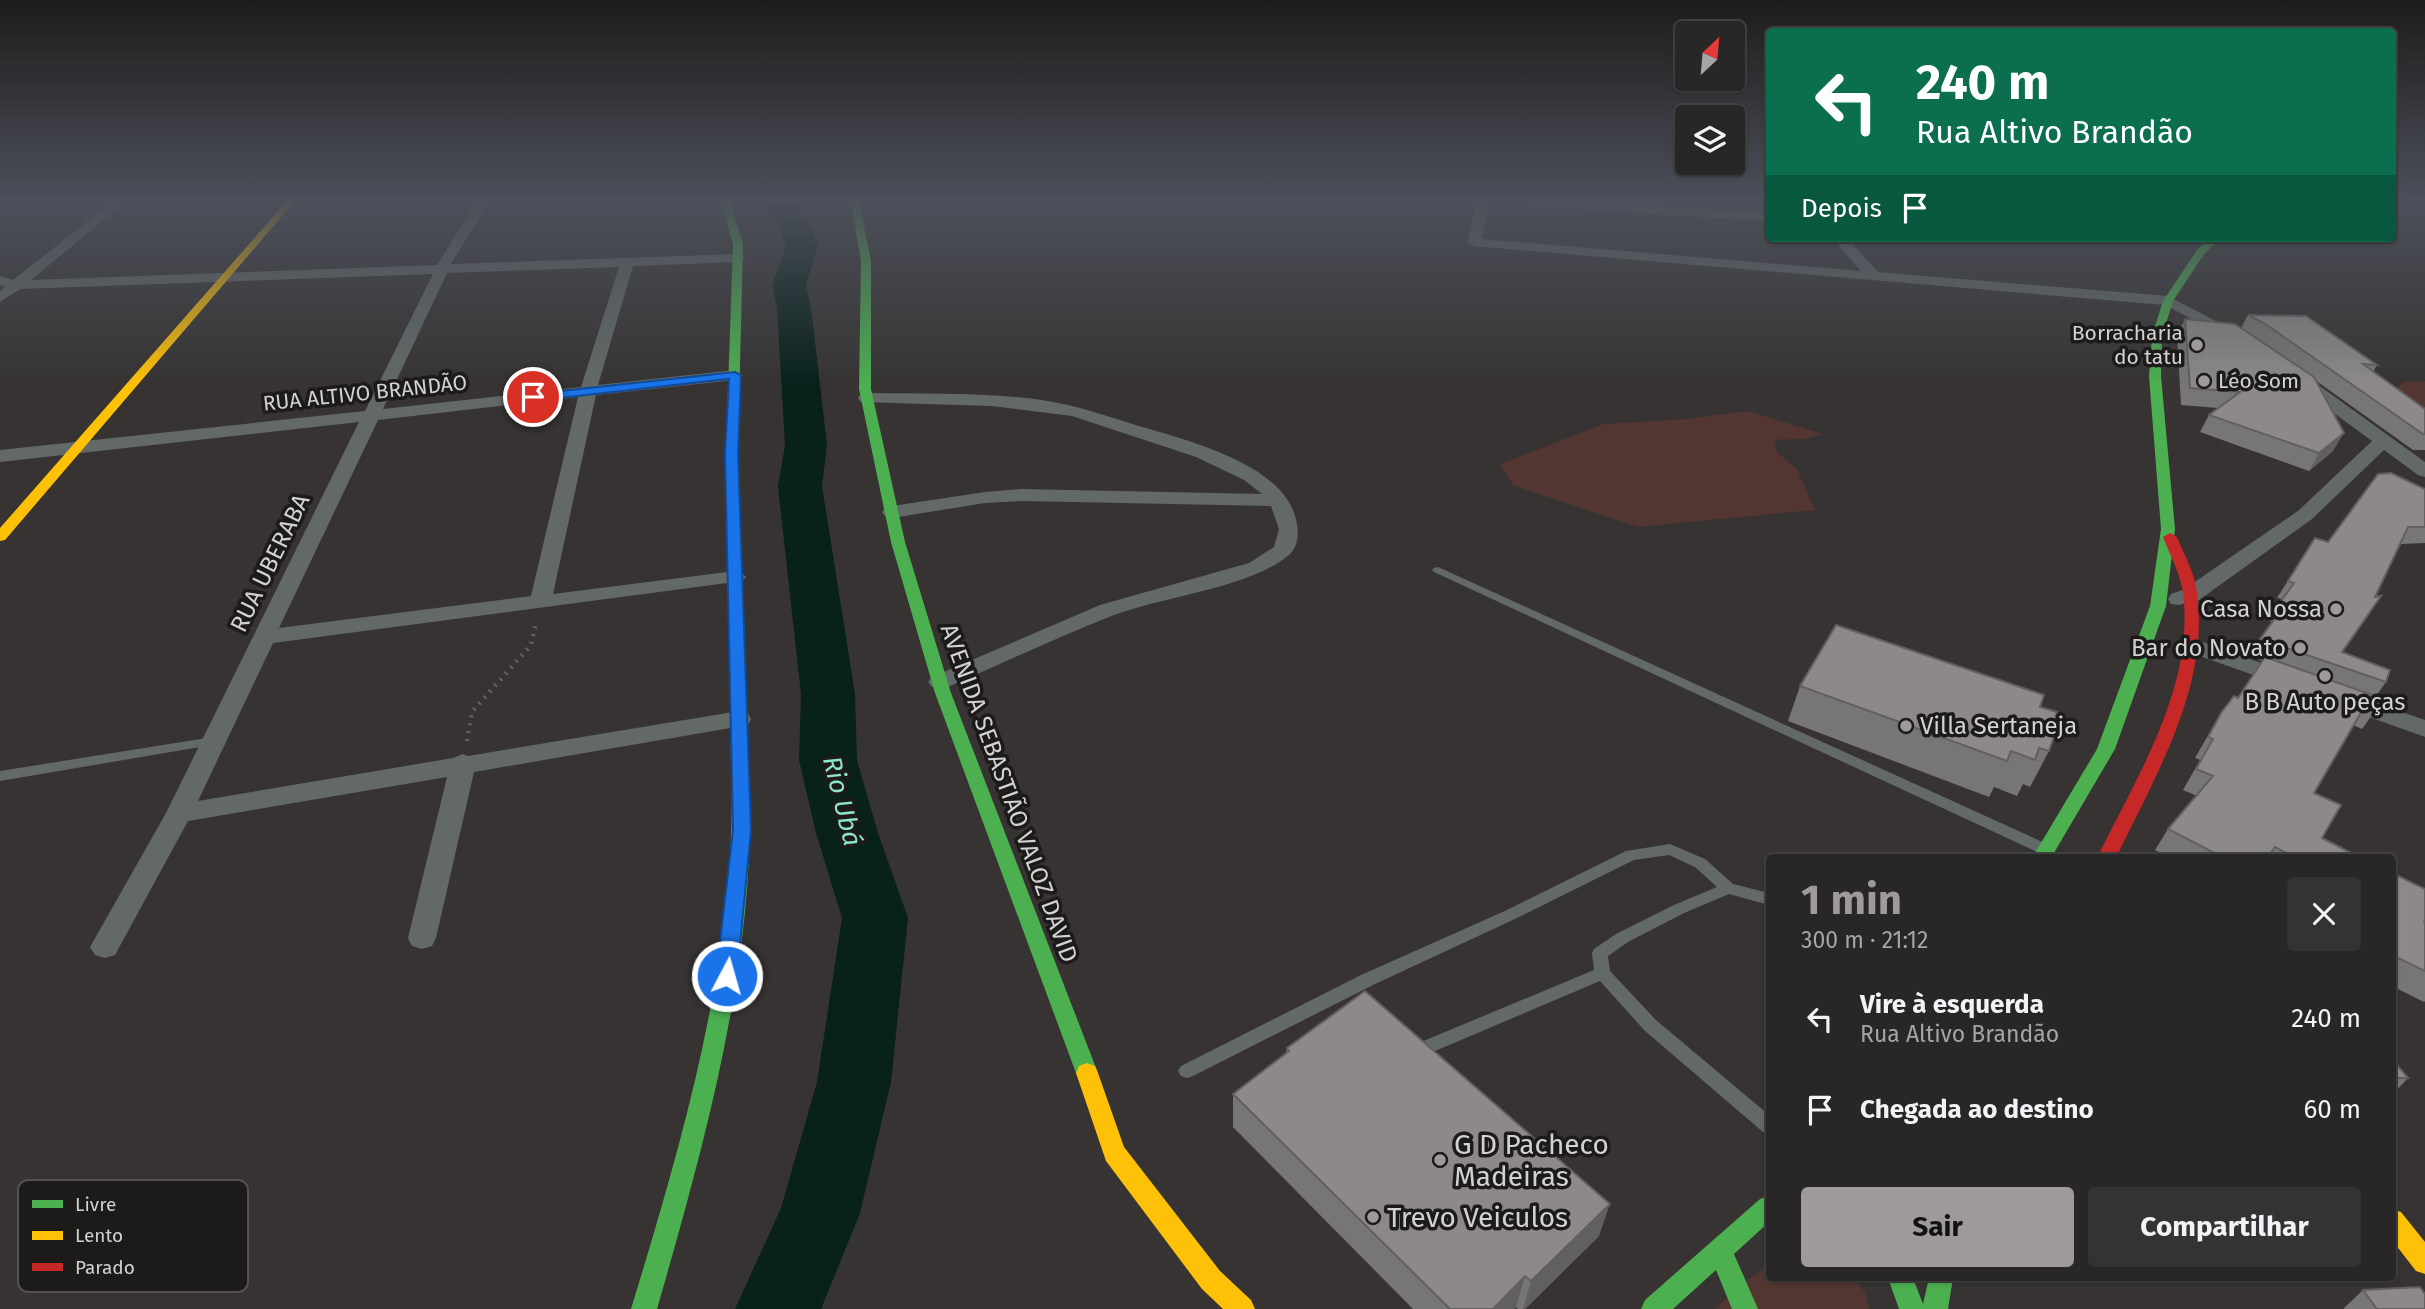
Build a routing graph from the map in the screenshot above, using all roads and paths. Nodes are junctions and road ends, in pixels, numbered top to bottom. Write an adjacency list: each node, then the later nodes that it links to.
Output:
1 (42, 263): 14 (street)
2 (238, 263): 13 (street)
3 (446, 263): 12 (street, RUA UBERABA)
4 (515, 263): 12 (street)
5 (622, 263): 12 (street)
6 (627, 263): 22 (street)
7 (738, 263): 21 (street)
8 (866, 263): 23 (street, AVENIDA SEBASTIÃO VALOZ DAVID)
9 (1722, 263): 15 (street)
10 (1862, 263): 15 (street)
11 (2193, 263): 18 (street)
12 (444, 266): 13 (street); 24 (street, RUA UBERABA)
13 (229, 273): 14 (street); 16 (street); 26 (street)
14 (27, 275): 16 (street)
15 (1874, 276): 18 (street)
16 (4, 281): 17 (street)
17 (0, 298)
18 (2168, 301): 19 (street); 31 (street)
19 (2249, 342)
20 (2283, 367): 25 (street)
21 (735, 375): 22 (street, RUA ALTIVO BRANDÃO); 34 (street)
22 (588, 391): 24 (street, RUA ALTIVO BRANDÃO); 36 (street)
23 (867, 398): 29 (street); 30 (street, AVENIDA SEBASTIÃO VALOZ DAVID)
24 (370, 415): 26 (street, RUA ALTIVO BRANDÃO); 38 (street, RUA UBERABA)
25 (2383, 441): 28 (street); 35 (street)
26 (75, 448): 27 (street, RUA ALTIVO BRANDÃO); 32 (street)
27 (0, 456)
28 (2425, 471)
29 (1276, 500): 30 (street); 40 (street)
30 (892, 512): 40 (street, AVENIDA SEBASTIÃO VALOZ DAVID)
31 (2168, 529): 35 (street); 37 (street)
32 (0, 537)
33 (1438, 570): 50 (lane)
34 (735, 577): 36 (street); 41 (street)
35 (2191, 594): 37 (street); 39 (street)
36 (541, 601): 38 (street); 45 (path)
37 (2158, 607): 44 (street)
38 (263, 637): 43 (street, RUA UBERABA)
39 (2191, 645): 42 (street); 52 (street)
40 (940, 682): 68 (street, AVENIDA SEBASTIÃO VALOZ DAVID)
41 (739, 719): 45 (street); 67 (street)
42 (2425, 729)
43 (213, 741): 46 (lane); 48 (street, RUA UBERABA)
44 (2106, 749): 47 (street); 50 (street)
45 (463, 763): 48 (street); 55 (street)
46 (0, 776)
47 (2101, 788)
48 (179, 813): 56 (street, RUA UBERABA)
49 (2099, 836): 51 (street)
50 (2043, 853)
51 (2106, 854)
52 (2108, 854)
53 (1728, 888): 54 (lane); 57 (lane); 59 (lane)
54 (1766, 898)
55 (422, 938)
56 (105, 947)
57 (1602, 973): 58 (lane); 60 (lane)
58 (1410, 1055)
59 (1187, 1071)
60 (1766, 1123)
61 (1766, 1210): 63 (street)
62 (2396, 1225): 64 (street)
63 (1720, 1250): 69 (street); 70 (street)
64 (2425, 1262)
65 (1903, 1281): 71 (street)
66 (1940, 1281): 72 (street)
67 (644, 1309)
68 (1242, 1309)
69 (1654, 1309)
70 (1745, 1309)
71 (1912, 1309)
72 (1935, 1309)

